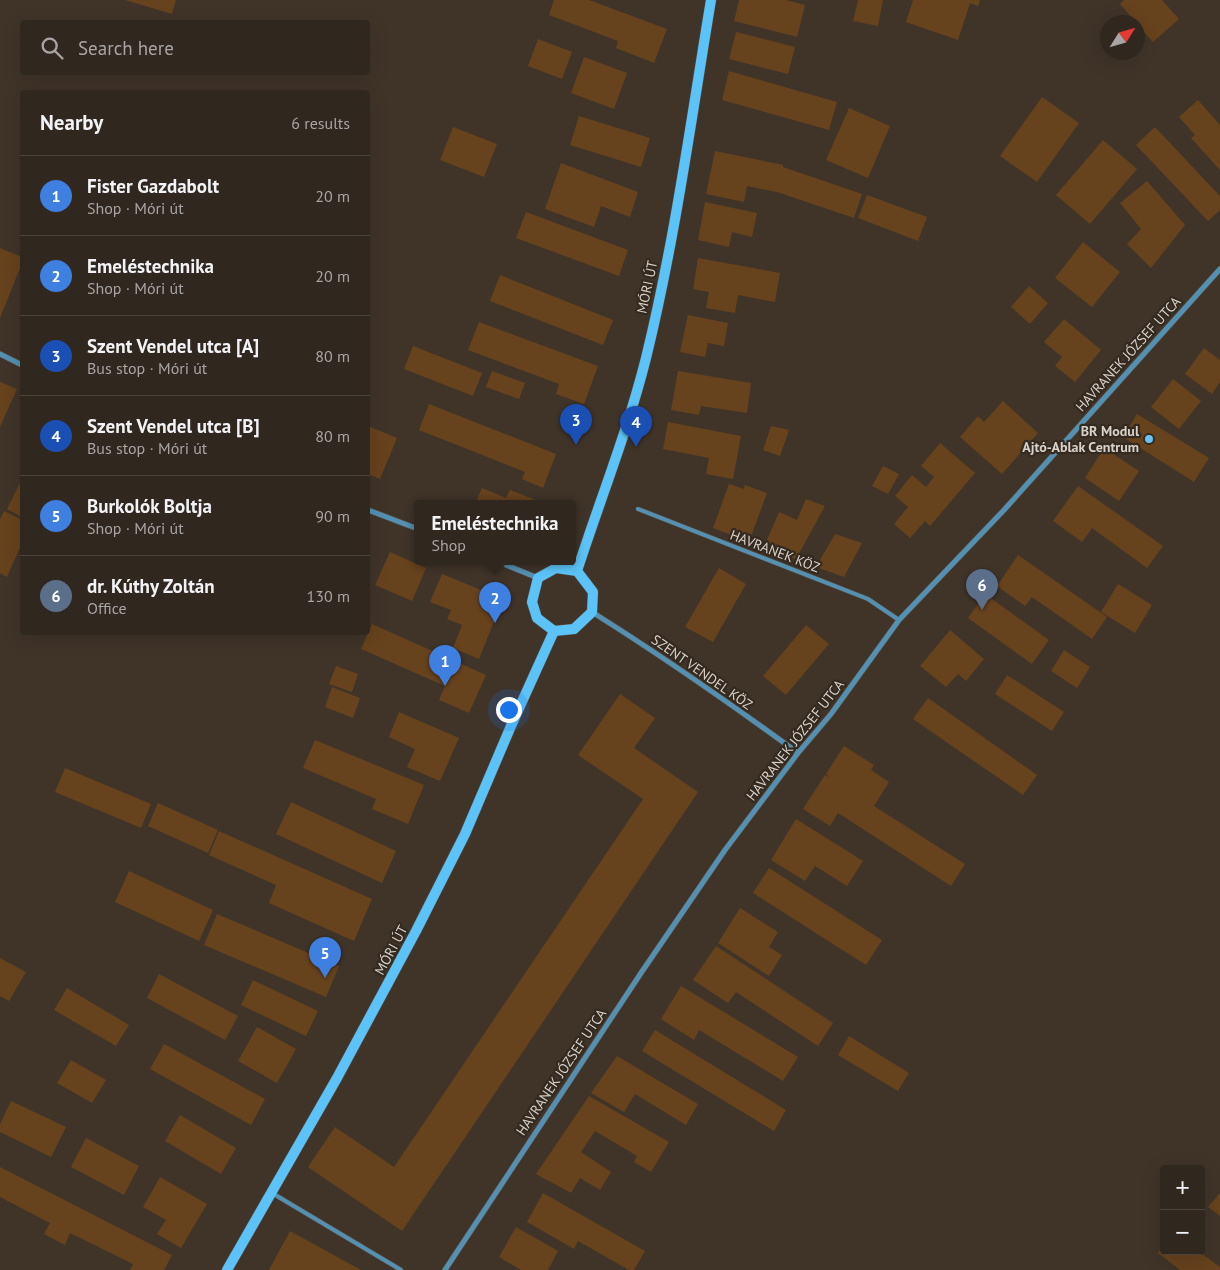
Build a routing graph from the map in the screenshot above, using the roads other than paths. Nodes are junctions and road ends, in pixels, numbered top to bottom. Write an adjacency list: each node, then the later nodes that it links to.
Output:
1 (711, 0): 9 (main road, MÓRI ÚT)
2 (1220, 269): 12 (street, HAVRANEK JÓZSEF UTCA)
3 (0, 354): 4 (street)
4 (20, 364)
5 (638, 509): 12 (lane, HAVRANEK KÖZ)
6 (370, 511): 7 (street)
7 (414, 527)
8 (506, 565): 10 (street)
9 (577, 571): 10 (main road); 11 (main road)
10 (538, 578): 13 (main road)
11 (592, 612): 13 (main road); 14 (street, SZENT VENDEL KÖZ)
12 (899, 620): 14 (street, HAVRANEK JÓZSEF UTCA)
13 (554, 631): 15 (main road, MÓRI ÚT)
14 (798, 753): 18 (street, HAVRANEK JÓZSEF UTCA)
15 (271, 1193): 16 (main road, MÓRI ÚT); 17 (lane)
16 (227, 1270)
17 (401, 1270)
18 (444, 1270)

